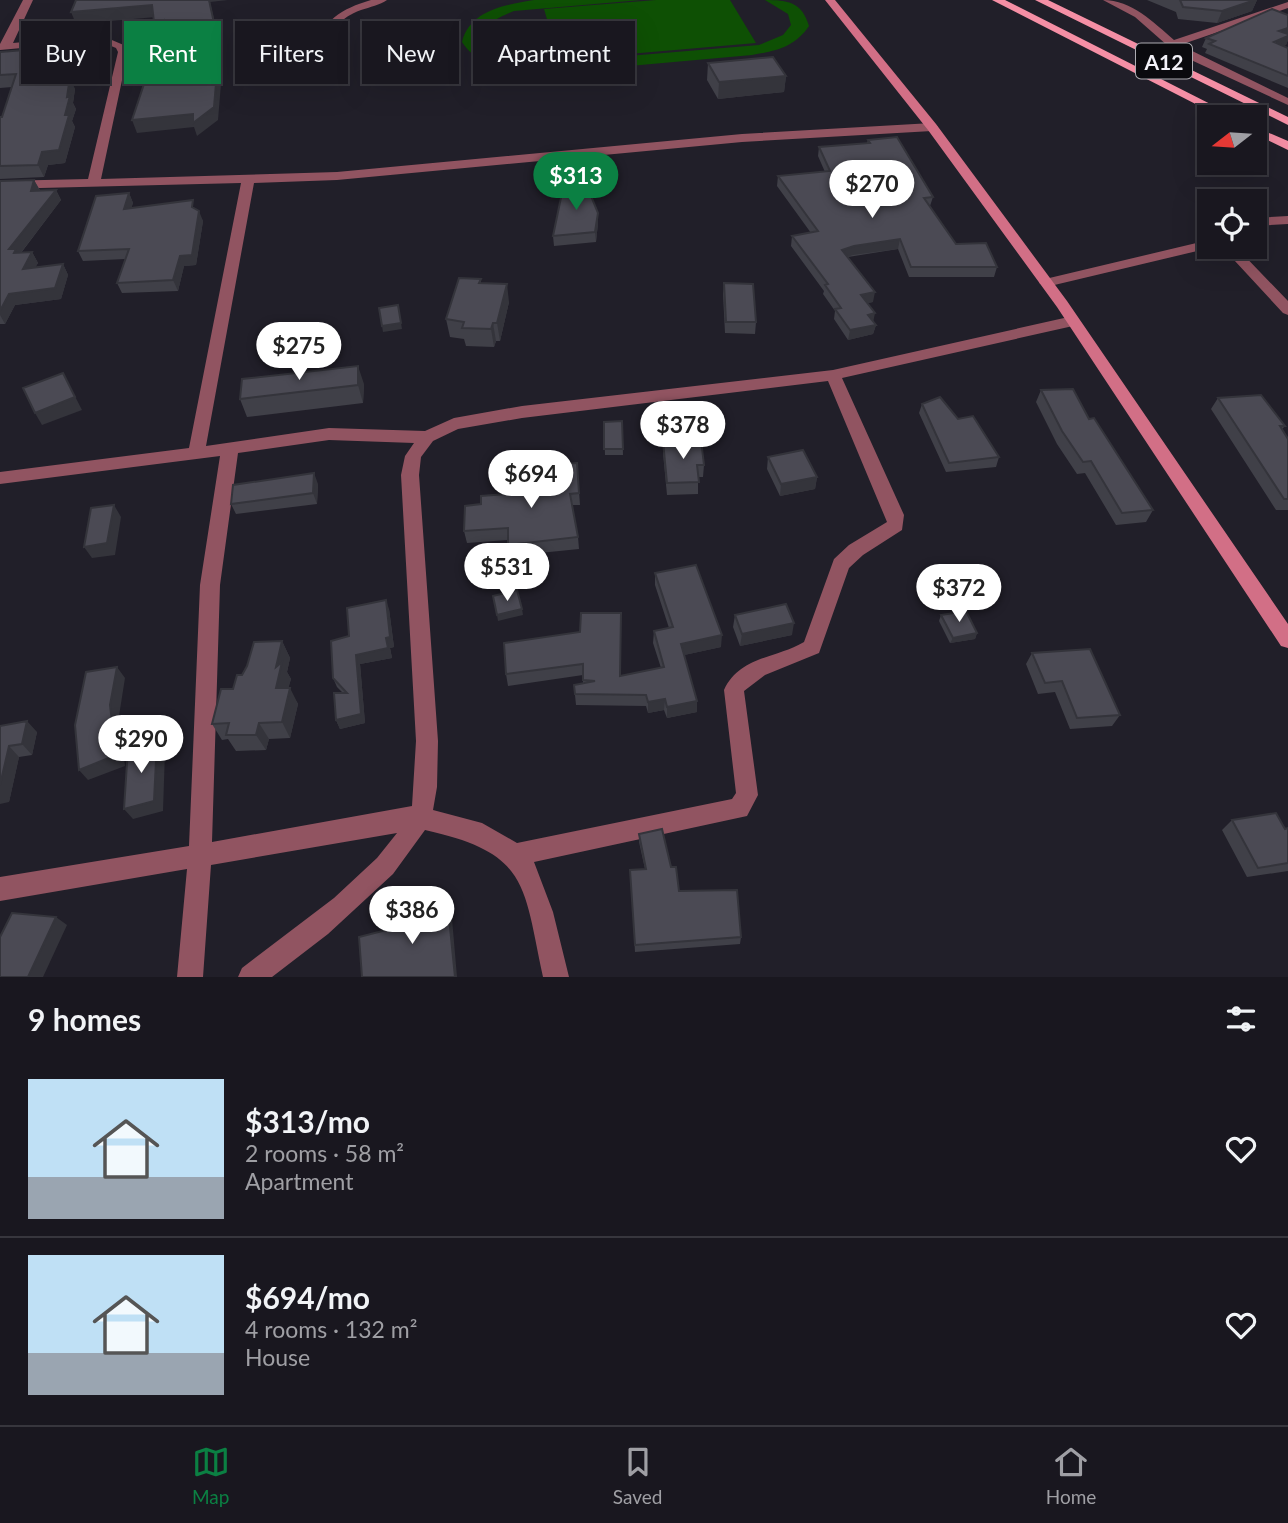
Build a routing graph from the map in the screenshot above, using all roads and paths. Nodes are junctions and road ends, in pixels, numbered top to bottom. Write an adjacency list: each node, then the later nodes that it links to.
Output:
1 (28, 0): 10 (street)
2 (382, 0): 8 (street)
3 (830, 0): 14 (street)
4 (997, 0): 12 (main road, A12)
5 (1040, 0): 13 (main road, A12)
6 (1108, 0): 9 (street)
7 (1288, 5): 9 (street)
8 (333, 21)
9 (1171, 45): 11 (street)
10 (3, 47): 18 (street)
11 (1288, 102)
12 (1206, 105)
13 (1288, 121)
14 (932, 127): 17 (street); 24 (street)
15 (1267, 136): 16 (main road)
16 (1288, 146)
17 (247, 179): 18 (street); 30 (street)
18 (94, 181): 19 (street)
19 (0, 185)
20 (1288, 220): 21 (street)
21 (1267, 221)
22 (1197, 247): 24 (street)
23 (1240, 259): 25 (street)
24 (1046, 283): 26 (street)
25 (1288, 310)
26 (1073, 321): 27 (street); 32 (street)
27 (833, 375): 28 (street); 34 (street)
28 (426, 437): 29 (street); 33 (street)
29 (230, 449): 30 (street); 35 (street)
30 (197, 454): 31 (street)
31 (0, 478)
32 (1288, 640)
33 (419, 818): 34 (street); 35 (street); 38 (street)
34 (514, 855): 39 (street)
35 (200, 857): 36 (street); 37 (street)
36 (0, 889)
37 (190, 977)
38 (251, 977)
39 (556, 977)

